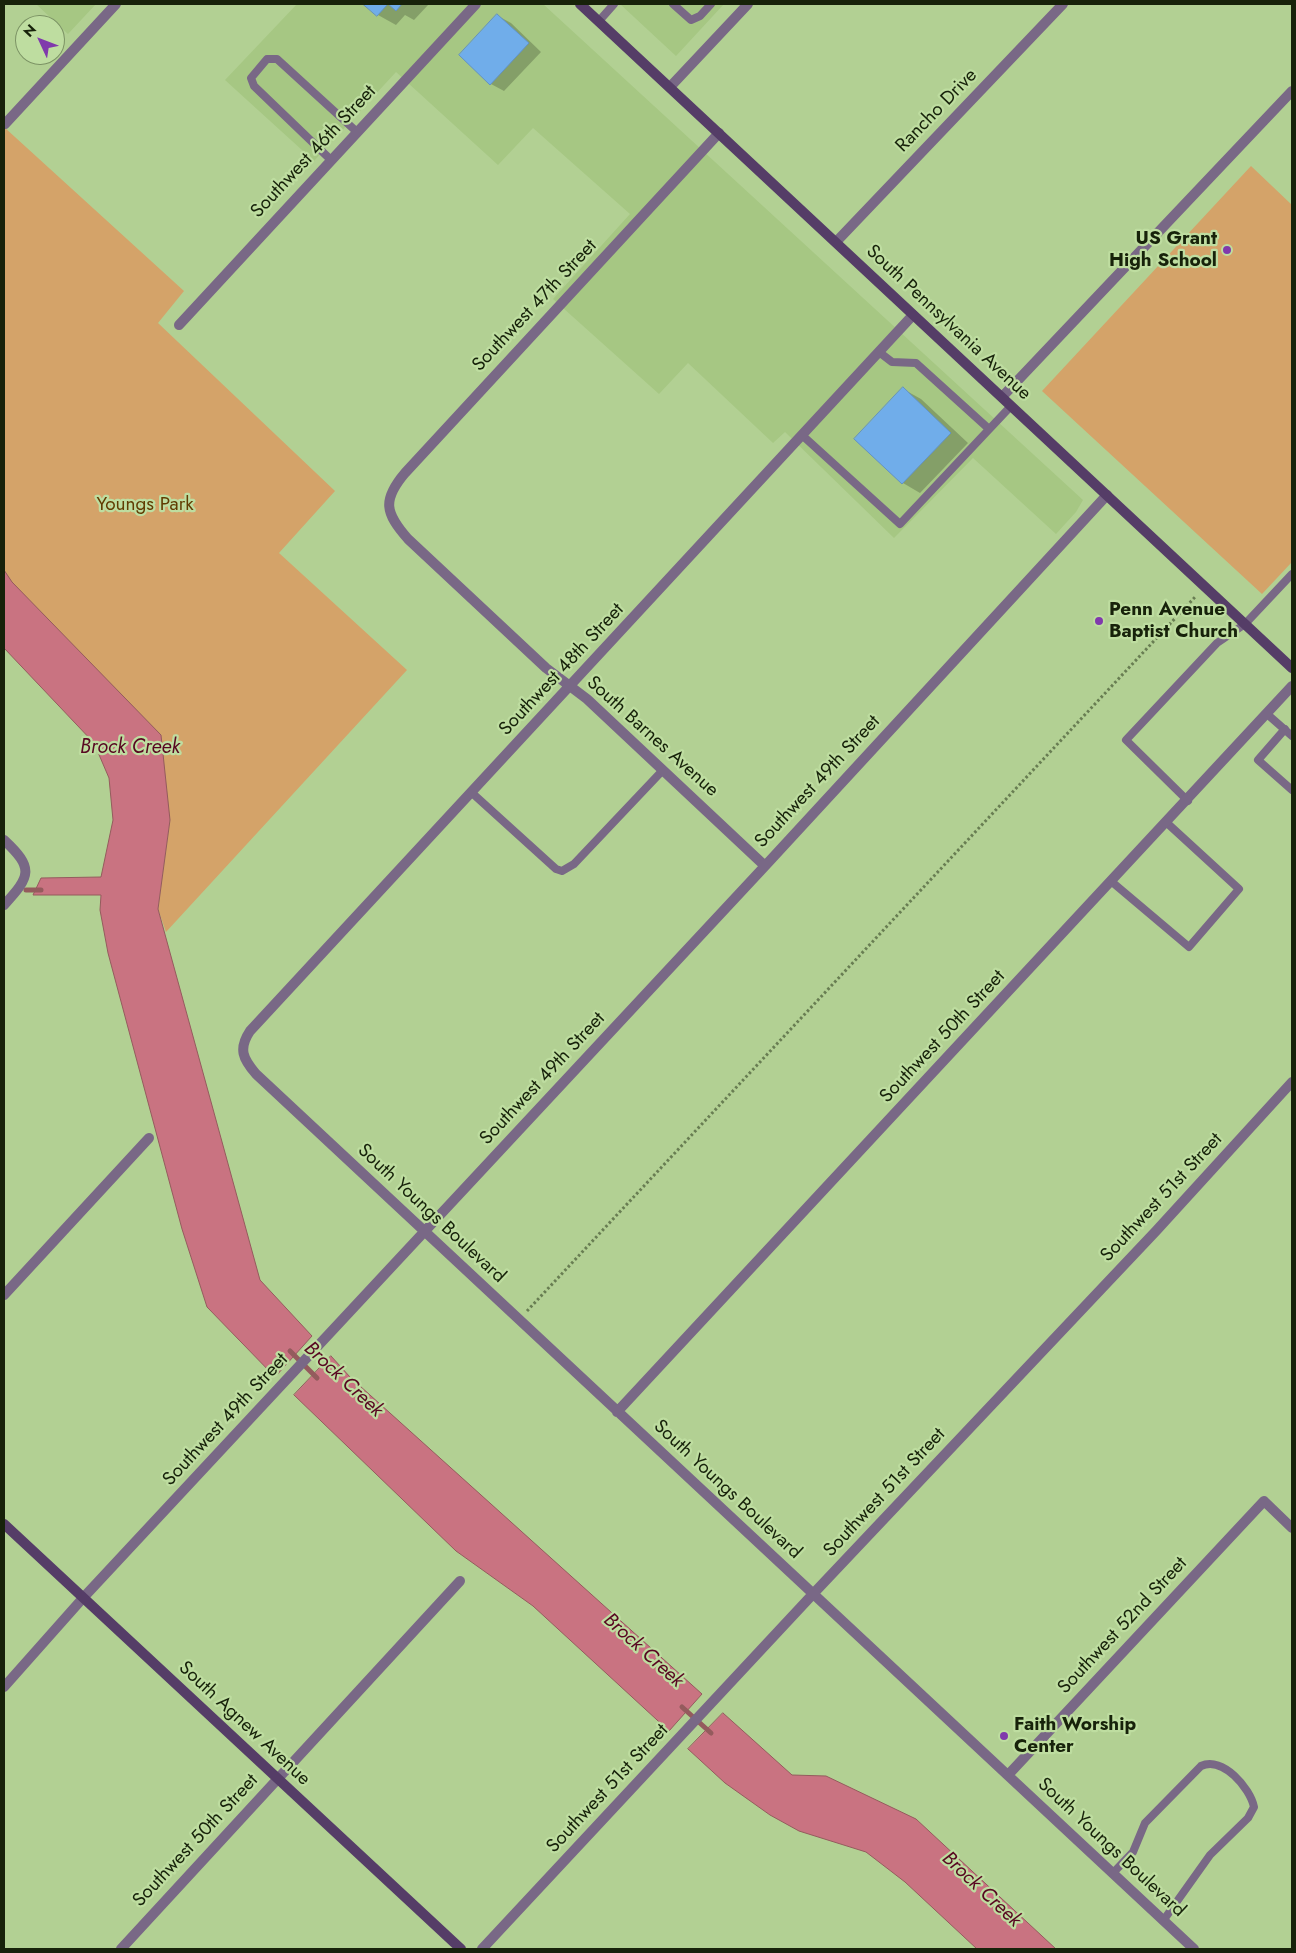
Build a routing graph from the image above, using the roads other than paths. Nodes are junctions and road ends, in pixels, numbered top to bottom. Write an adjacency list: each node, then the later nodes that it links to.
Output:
1 (116, 4): 12 (street)
2 (476, 4): 13 (street, Southwest 46th Street)
3 (580, 4): 9 (main road, South Pennsylvania Avenue)
4 (614, 4): 9 (lane)
5 (674, 4): 6 (lane)
6 (711, 4)
7 (748, 4): 10 (street)
8 (1063, 4): 16 (street, Rancho Drive)
9 (599, 21): 10 (main road, South Pennsylvania Avenue)
10 (670, 87): 14 (main road, South Pennsylvania Avenue)
11 (1292, 91): 20 (street)
12 (5, 124)
13 (357, 132): 15 (street, Southwest 46th Street); 15 (lane)
14 (719, 133): 16 (main road, South Pennsylvania Avenue); 25 (street, Southwest 47th Street)
15 (331, 160): 18 (street, Southwest 46th Street)
16 (836, 242): 17 (main road, South Pennsylvania Avenue)
17 (913, 315): 19 (street, Southwest 48th Street); 20 (main road, South Pennsylvania Avenue)
18 (179, 325)
19 (879, 352): 22 (lane); 23 (street, Southwest 48th Street)
20 (1002, 397): 21 (main road, South Pennsylvania Avenue)
21 (1011, 406): 22 (lane); 24 (main road, South Pennsylvania Avenue)
22 (989, 429): 23 (lane)
23 (803, 436): 29 (street, Southwest 48th Street)
24 (1107, 495): 27 (main road, South Pennsylvania Avenue); 40 (street, Southwest 49th Street)
25 (388, 509): 29 (street, South Barnes Avenue)
26 (1292, 574): 27 (lane)
27 (1245, 624): 28 (main road, South Pennsylvania Avenue); 37 (lane)
28 (1292, 668)
29 (570, 686): 34 (street, South Barnes Avenue); 36 (street, Southwest 48th Street)
30 (1292, 686): 31 (street, Southwest 50th Street)
31 (1267, 714): 32 (lane); 37 (street, Southwest 50th Street)
32 (1284, 729): 33 (lane); 35 (lane)
33 (1292, 736)
34 (663, 770): 36 (lane); 40 (street, South Barnes Avenue)
35 (1292, 790)
36 (471, 792): 43 (street, Southwest 48th Street)
37 (1188, 800): 38 (street, Southwest 50th Street)
38 (1167, 823): 41 (street, Southwest 50th Street); 41 (lane)
39 (4, 840): 42 (street)
40 (765, 866): 46 (street, Southwest 49th Street)
41 (1112, 882): 48 (street, Southwest 50th Street)
42 (4, 905)
43 (242, 1052): 46 (street, South Youngs Boulevard)
44 (1292, 1082): 52 (street, Southwest 51st Street)
45 (149, 1138): 47 (street)
46 (424, 1233): 48 (street, South Youngs Boulevard); 53 (street, Southwest 49th Street)
47 (4, 1295)
48 (618, 1412): 52 (street, South Youngs Boulevard)
49 (4, 1524): 53 (main road, South Agnew Avenue)
50 (1292, 1528): 55 (street, Southwest 52nd Street)
51 (460, 1581): 56 (street, Southwest 50th Street)
52 (813, 1594): 55 (street, South Youngs Boulevard); 61 (street, Southwest 51st Street)
53 (83, 1598): 54 (street, Southwest 49th Street); 56 (main road, South Agnew Avenue)
54 (4, 1687)
55 (1008, 1775): 57 (street, South Youngs Boulevard)
56 (277, 1779): 59 (street, Southwest 50th Street); 60 (main road, South Agnew Avenue)
57 (1113, 1873): 58 (street, South Youngs Boulevard); 58 (lane)
58 (1163, 1921): 62 (street, South Youngs Boulevard)
59 (121, 1949)
60 (461, 1949)
61 (482, 1949)
62 (1194, 1949)

